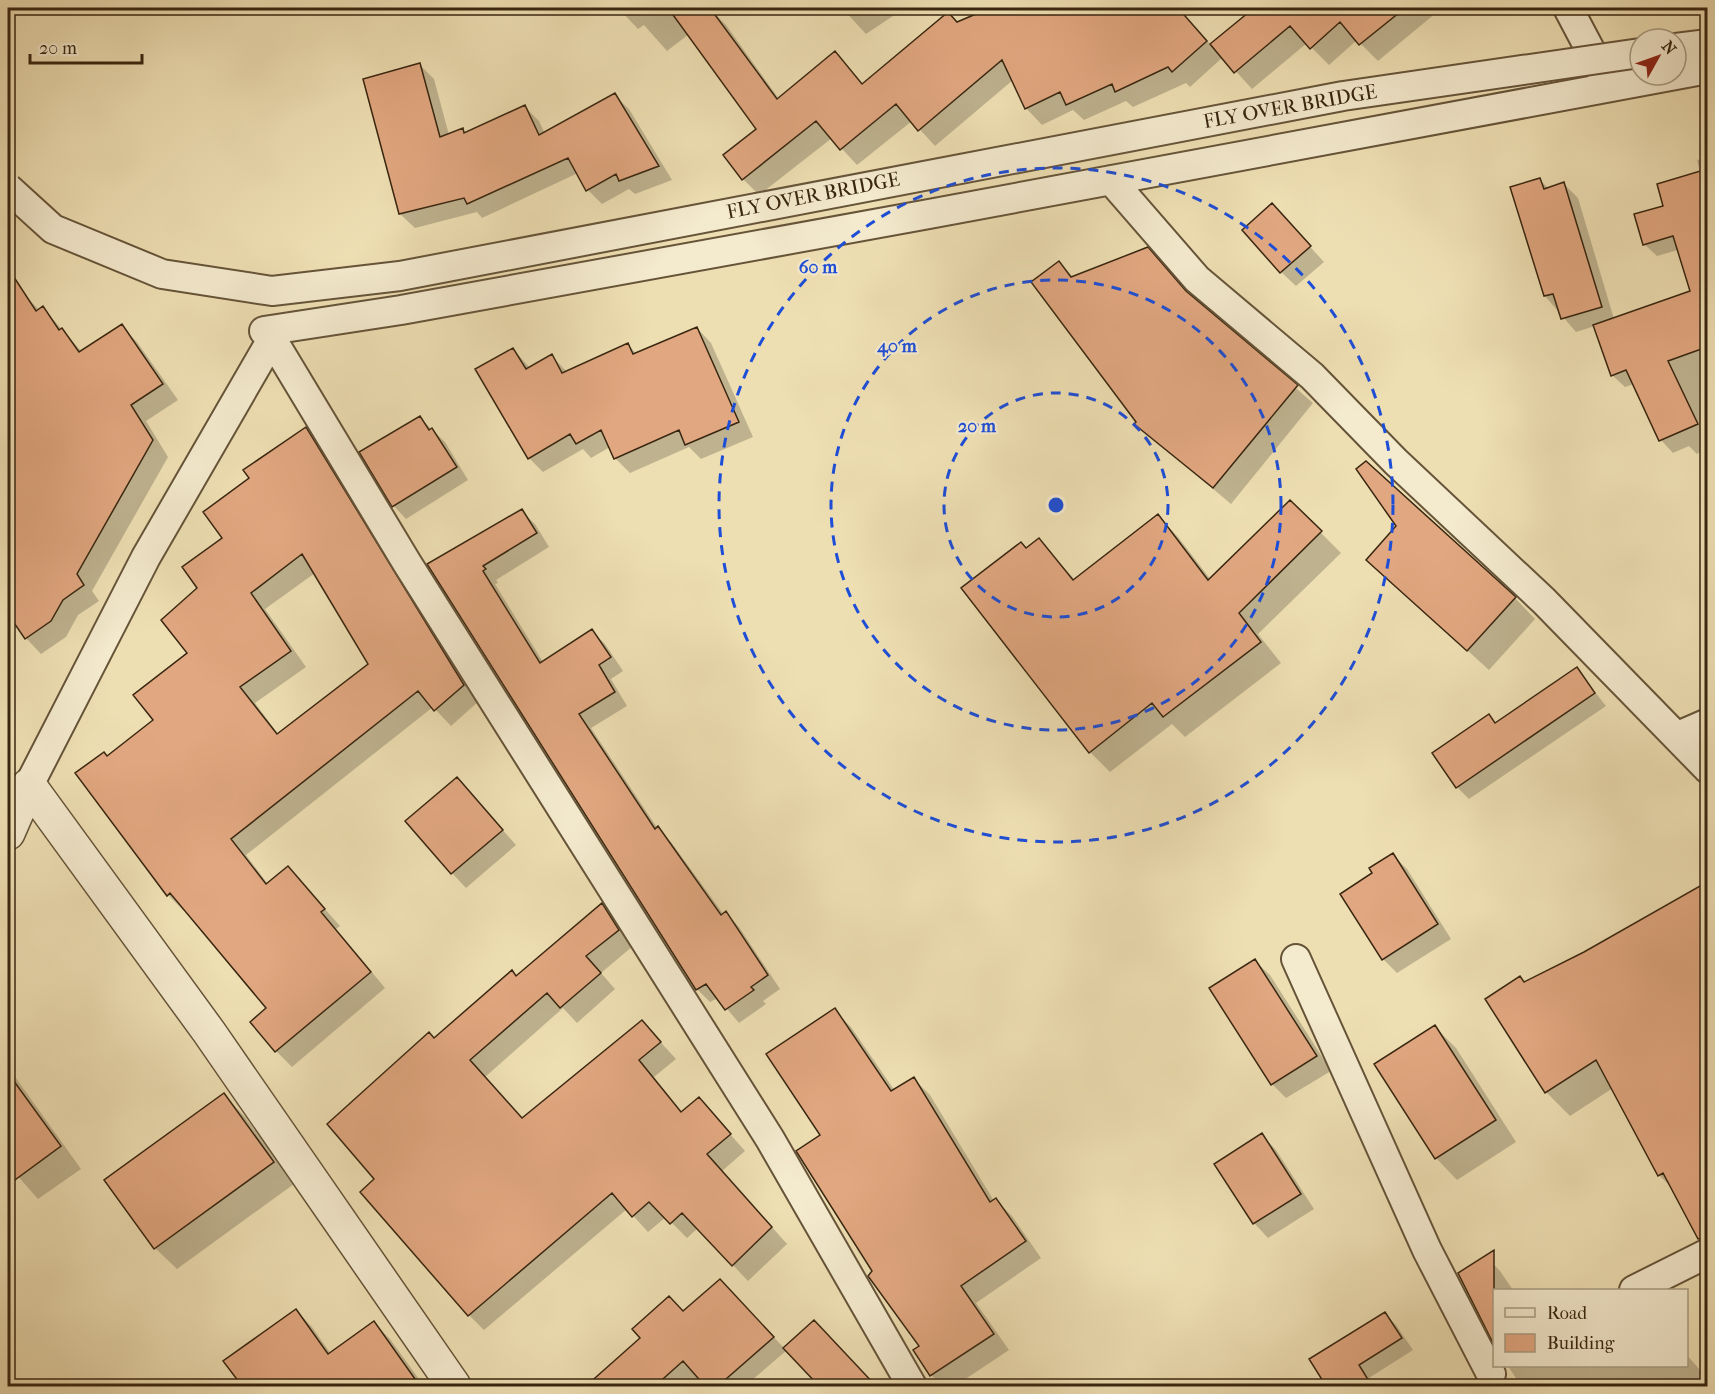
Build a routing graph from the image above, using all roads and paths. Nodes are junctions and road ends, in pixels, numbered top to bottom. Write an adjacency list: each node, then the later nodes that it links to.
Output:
1 (1568, 8): 6 (street)
2 (1707, 44): 3 (street)
3 (1688, 46)
4 (1628, 55): 8 (street, FLY OVER BRIDGE, bridge)
5 (1707, 69): 6 (street)
6 (1610, 88): 7 (street)
7 (1111, 180): 9 (street); 11 (street)
8 (8, 188)
9 (272, 339): 13 (street); 20 (street)
10 (1707, 723): 11 (street)
11 (1678, 736): 12 (street)
12 (1707, 769)
13 (29, 785): 14 (street); 19 (street)
14 (8, 833)
15 (1296, 958): 18 (street)
16 (1707, 1252): 17 (street)
17 (1636, 1289)
18 (1489, 1375)
19 (454, 1386)
20 (912, 1386)

